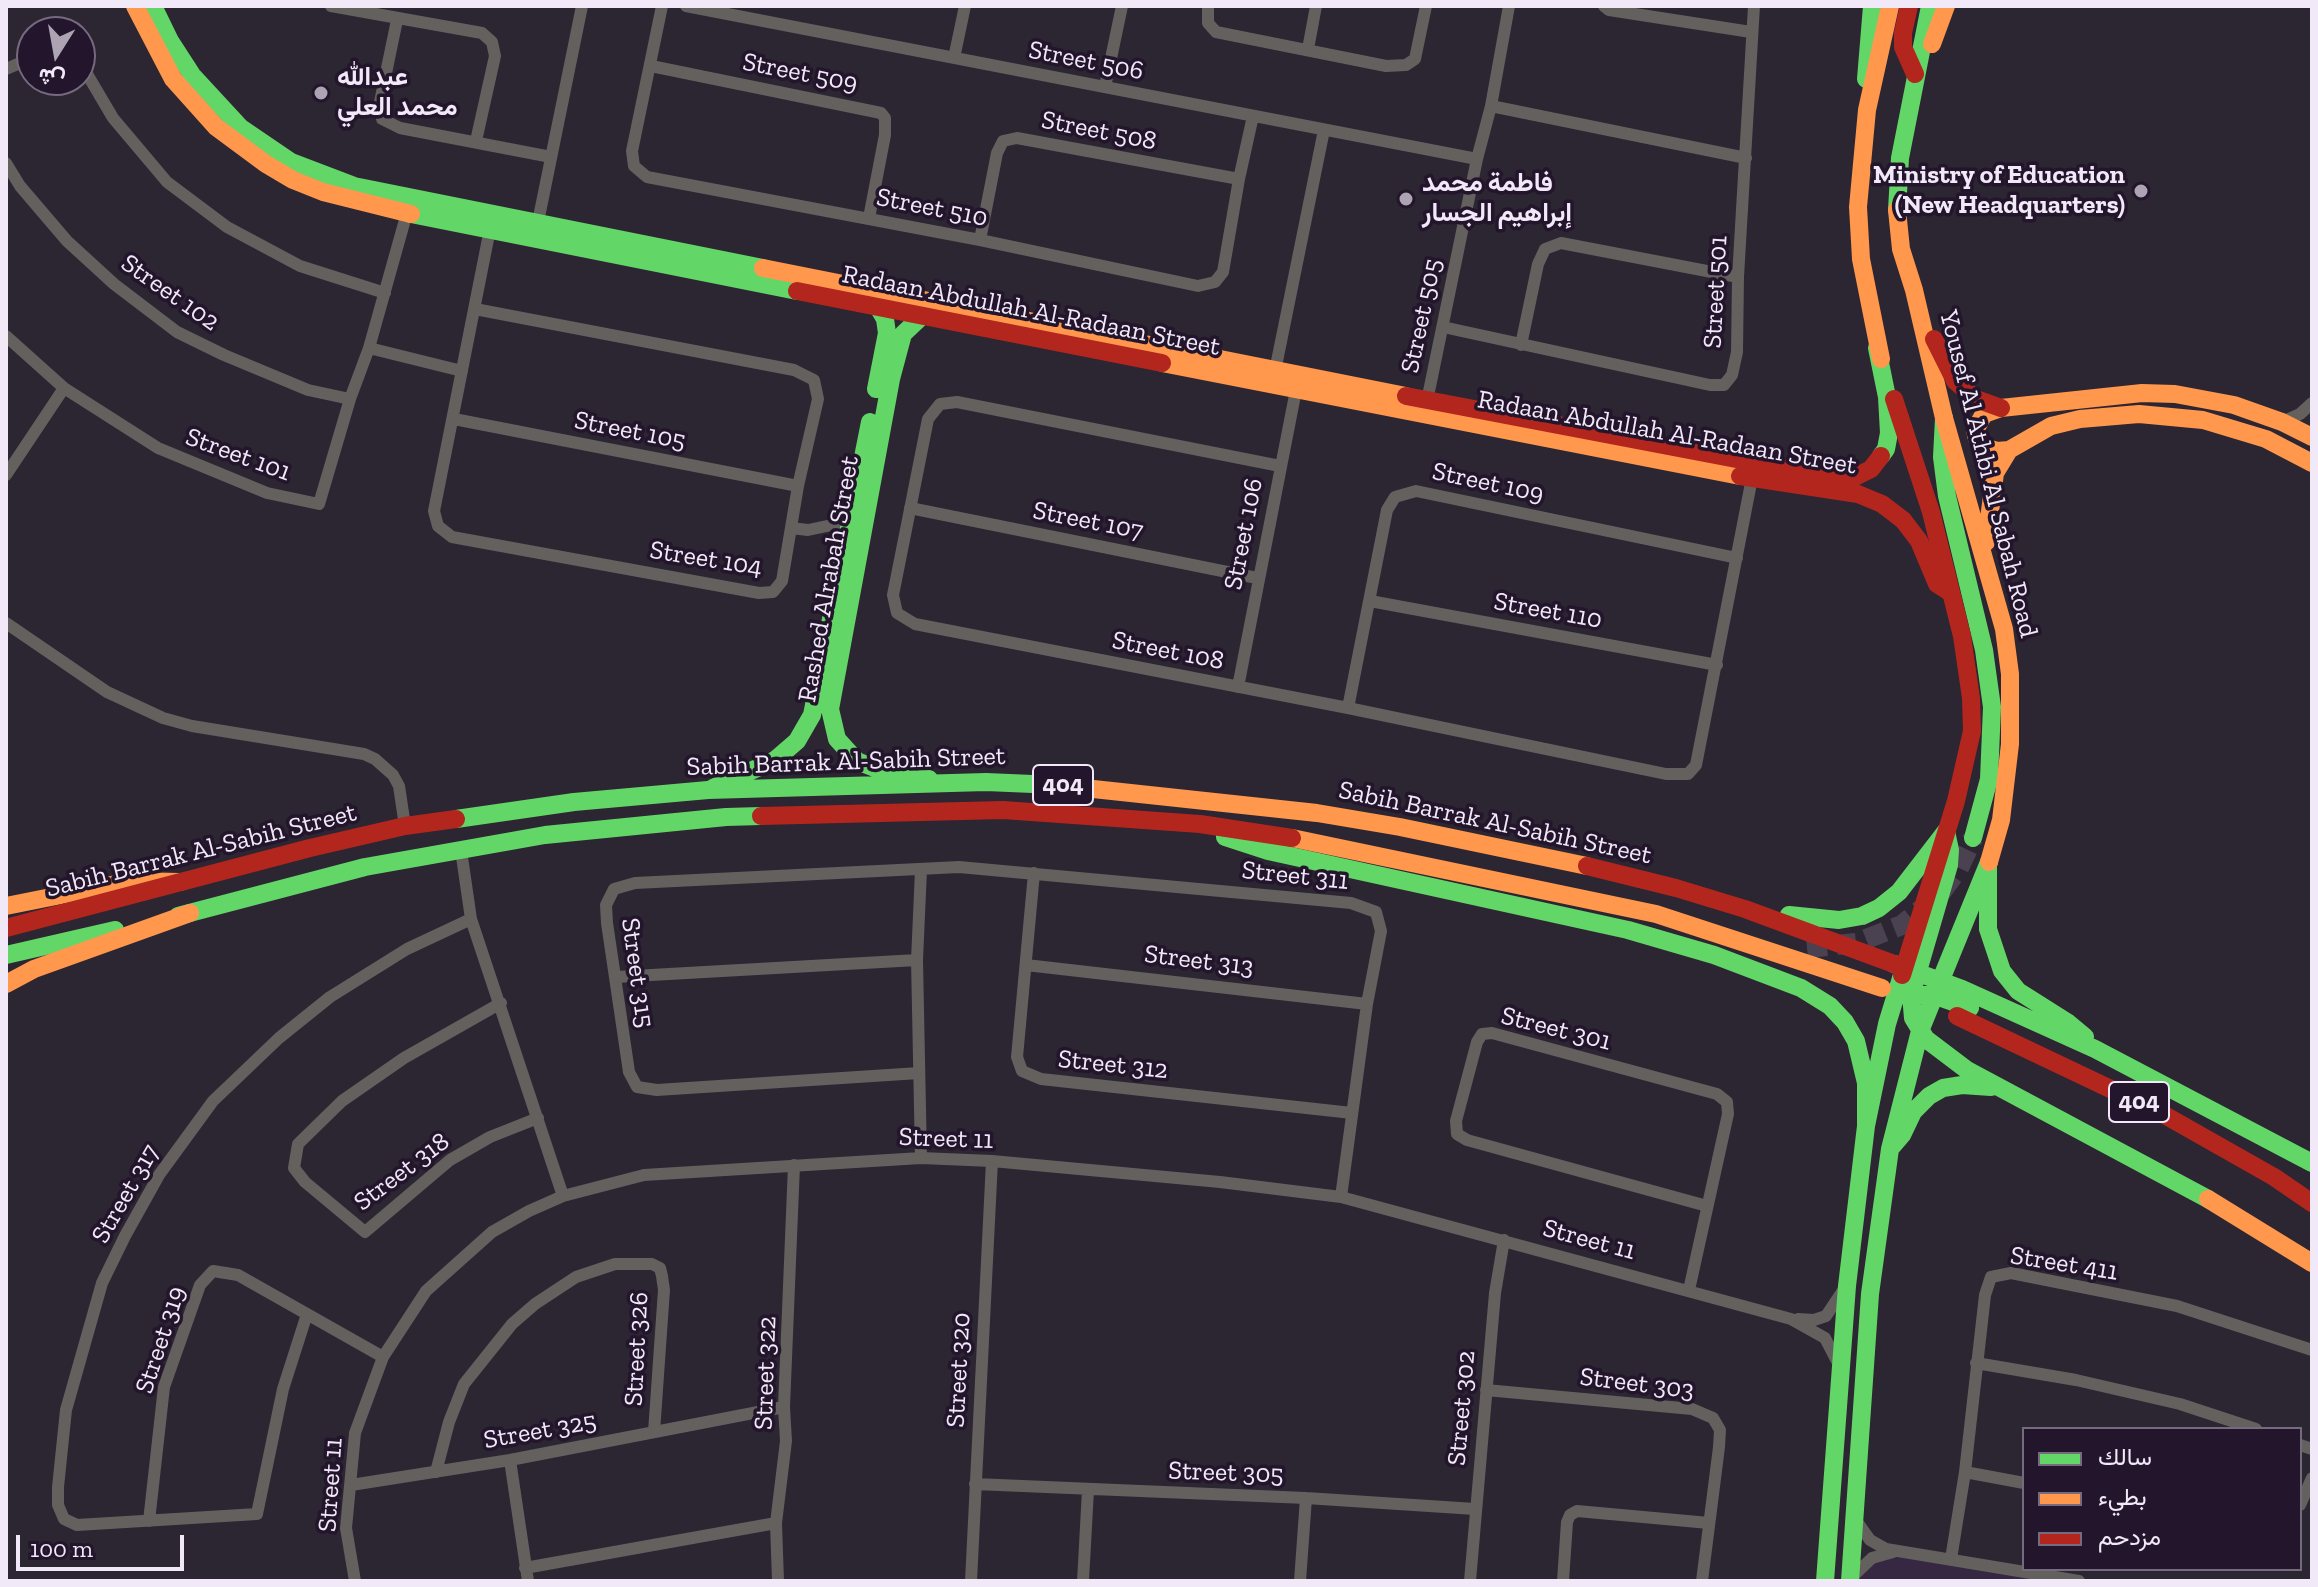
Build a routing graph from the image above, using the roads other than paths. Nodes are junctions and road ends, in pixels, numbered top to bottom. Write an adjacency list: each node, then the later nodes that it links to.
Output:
1 (135, 6): 38 (main road, Radaan Abdullah Al-Radaan Street)
2 (153, 6): 38 (main road, Radaan Abdullah Al-Radaan Street)
3 (331, 6): 20 (street)
4 (582, 6): 34 (street)
5 (662, 6): 24 (street, Street 510)
6 (686, 6): 23 (street, Street 506)
7 (965, 6): 23 (street)
8 (1122, 6): 26 (street)
9 (1208, 6): 22 (street)
10 (1316, 6): 22 (street)
11 (1426, 6): 22 (street)
12 (1509, 6): 28 (street, Street 505)
13 (1604, 6): 21 (street)
14 (1754, 6): 21 (street, Street 501)
15 (1872, 6): 29 (main road)
16 (1890, 6): 29 (main road)
17 (1909, 6): 25 (main road)
18 (1930, 6): 25 (main road, Yousef Al Athbi Al Sabah Road)
19 (1946, 6): 31 (main road)
20 (397, 20): 33 (street); 33 (street)
21 (1751, 32): 35 (street, Street 501)
22 (1308, 49)
23 (954, 58): 26 (street, Street 506)
24 (651, 66): 41 (street, Street 509); 41 (street, Street 510)
25 (1915, 74): 31 (main road, Yousef Al Athbi Al Sabah Road)
26 (1105, 87): 30 (street, Street 506)
27 (96, 89): 47 (street)
28 (1491, 106): 35 (street); 36 (street, Street 505)
29 (1867, 110): 57 (main road)
30 (1253, 116): 32 (street, Street 506); 39 (street, Street 510)
31 (1906, 118): 46 (main road, Yousef Al Athbi Al Sabah Road)
32 (1324, 130): 36 (street, Street 506); 60 (street)
33 (476, 141): 34 (street)
34 (551, 157): 42 (street)
35 (1746, 158): 45 (street, Street 501)
36 (1477, 159): 51 (street, Street 505)
37 (6, 163): 63 (street, Street 102)
38 (287, 168): 40 (main road, Radaan Abdullah Al-Radaan Street)
39 (1239, 179): 44 (street, Street 508); 44 (street, Street 510)
40 (409, 206): 42 (main road, Radaan Abdullah Al-Radaan Street); 43 (main road, Radaan Abdullah Al-Radaan Street); 47 (street, Street 101)
41 (869, 218): 44 (street, Street 510)
42 (538, 222): 52 (main road, Radaan Abdullah Al-Radaan Street)
43 (490, 229): 48 (main road, Radaan Abdullah Al-Radaan Street); 49 (street, Street 104)
44 (980, 240)
45 (1738, 277): 55 (street); 55 (street, Street 501)
46 (1914, 290): 66 (main road); 67 (main road, Yousef Al Athbi Al Sabah Road)
47 (385, 293): 56 (street, Street 101)
48 (878, 307): 50 (main road, Radaan Abdullah Al-Radaan Street); 54 (main road, Rashed Alrabah Street)
49 (475, 309): 59 (street, Street 104); 81 (street, Street 104)
50 (922, 316): 52 (main road, Radaan Abdullah Al-Radaan Street); 54 (main road, Rashed Alrabah Street)
51 (1443, 327): 55 (street, Street 501); 64 (street, Street 505)
52 (1058, 334): 58 (main road, Radaan Abdullah Al-Radaan Street)
53 (6, 336): 61 (street, Street 101)
54 (893, 342): 83 (main road, Rashed Alrabah Street); 94 (main road, Rashed Alrabah Street)
55 (1521, 345)
56 (369, 348): 59 (street); 63 (street, Street 101)
57 (1877, 348): 80 (main road, Radaan Abdullah Al-Radaan Street); 88 (main road)
58 (1148, 353): 60 (main road, Radaan Abdullah Al-Radaan Street); 62 (main road, Radaan Abdullah Al-Radaan Street)
59 (462, 371): 68 (street, Street 104)
60 (1275, 371): 64 (main road, Radaan Abdullah Al-Radaan Street)
61 (64, 388): 63 (street, Street 101); 78 (street)
62 (1296, 390): 71 (main road, Radaan Abdullah Al-Radaan Street); 77 (street, Street 106)
63 (350, 399)
64 (1427, 401): 71 (main road, Radaan Abdullah Al-Radaan Street)
65 (2310, 406): 69 (street); 70 (street)
66 (2001, 408): 69 (main road); 73 (main road)
67 (1944, 418): 86 (main road, Yousef Al Athbi Al Sabah Road); 99 (main road)
68 (454, 419): 81 (street, Street 105); 84 (street, Street 104)
69 (2282, 422): 72 (main road)
70 (2312, 422)
71 (1561, 434): 79 (main road, Radaan Abdullah Al-Radaan Street); 80 (main road, Radaan Abdullah Al-Radaan Street)
72 (2312, 437)
73 (2009, 450): 74 (main road); 86 (main road)
74 (2294, 452): 75 (main road); 76 (main road)
75 (2272, 462)
76 (2312, 463)
77 (1280, 466): 82 (street, Street 108); 87 (street, Street 106)
78 (6, 475)
79 (1752, 478): 80 (main road, Radaan Abdullah Al-Radaan Street); 85 (street, Street 108)
80 (1860, 484): 88 (main road, Radaan Abdullah Al-Radaan Street)
81 (798, 486): 84 (street, Street 104)
82 (910, 508): 87 (street, Street 107); 92 (street, Street 108)
83 (851, 521): 84 (street); 95 (main road, Rashed Alrabah Street)
84 (791, 528)
85 (1737, 558): 89 (street, Street 109); 91 (street, Street 108)
86 (1985, 561): 102 (main road, Yousef Al Athbi Al Sabah Road)
87 (1257, 578): 92 (street, Street 106)
88 (1951, 593): 98 (main road)
89 (1370, 601): 91 (street, Street 110); 93 (street, Street 109)
90 (6, 623): 97 (street)
91 (1717, 665): 93 (street, Street 108)
92 (1238, 687): 93 (street, Street 108)
93 (1348, 708)
94 (947, 785): 95 (main road, Sabih Barrak Al-Sabih Street / 404); 107 (main road, Sabih Barrak Al-Sabih Street / 404)
95 (708, 790): 97 (main road, Sabih Barrak Al-Sabih Street / 404)
96 (1200, 824): 100 (main road, Sabih Barrak Al-Sabih Street / 404); 101 (main road, Sabih Barrak Al-Sabih Street / 404); 129 (main road)
97 (405, 826): 105 (main road, Sabih Barrak Al-Sabih Street / 404)
98 (1946, 831): 107 (main road); 115 (main road)
99 (1973, 838)
100 (461, 850): 108 (main road, Sabih Barrak Al-Sabih Street / 404); 109 (street)
101 (1394, 858): 111 (main road); 119 (main road, Sabih Barrak Al-Sabih Street / 404)
102 (1988, 867): 118 (main road, Yousef Al Athbi Al Sabah Road); 124 (main road)
103 (921, 870): 104 (street, Street 311); 113 (street); 116 (street, Street 315)
104 (1034, 873): 114 (street, Street 312); 121 (street, Street 311)
105 (180, 882): 106 (main road); 110 (main road, Sabih Barrak Al-Sabih Street / 404)
106 (6, 906)
107 (1745, 909): 115 (main road, Sabih Barrak Al-Sabih Street / 404)
108 (190, 913): 112 (main road, Sabih Barrak Al-Sabih Street / 404); 117 (main road)
109 (471, 919): 120 (street); 167 (street, Street 317)
110 (6, 928)
111 (1807, 948)
112 (6, 955)
113 (917, 960): 116 (street); 125 (street)
114 (1026, 965): 121 (street, Street 313); 127 (street, Street 312)
115 (1911, 970): 118 (main road, Sabih Barrak Al-Sabih Street / 404); 119 (main road)
116 (616, 977): 125 (street, Street 315)
117 (6, 984)
118 (1936, 988): 119 (main road, Sabih Barrak Al-Sabih Street); 123 (main road, Yousef Al Athbi Al Sabah Road); 124 (main road, Sabih Barrak Al-Sabih Street / 404)
119 (1896, 992): 123 (main road); 129 (main road)
120 (501, 1003): 128 (street); 128 (street, Street 318)
121 (1367, 1004): 127 (street, Street 311)
122 (1957, 1016): 135 (main road, 404)
123 (1920, 1031): 126 (main road); 130 (main road, Yousef Al Athbi Al Sabah Road)
124 (2095, 1049): 133 (main road, 404)
125 (919, 1073): 131 (street)
126 (2003, 1090): 130 (main road); 142 (main road)
127 (1352, 1113): 138 (street, Street 311)
128 (538, 1118): 137 (street)
129 (1866, 1126): 143 (main road)
130 (1890, 1149): 166 (main road, Yousef Al Athbi Al Sabah Road)
131 (921, 1158): 132 (street, Street 11); 134 (street, Street 11)
132 (992, 1161): 138 (street, Street 11); 160 (street, Street 320)
133 (2311, 1161)
134 (794, 1165): 137 (street, Street 11); 152 (street, Street 322)
135 (2274, 1177): 136 (main road); 139 (main road, 404)
136 (2312, 1193)
137 (563, 1196): 148 (street, Street 11)
138 (1341, 1197): 141 (street, Street 11)
139 (2312, 1203)
140 (1707, 1206): 140 (street, Street 301); 144 (street, Street 301)
141 (1504, 1240): 144 (street, Street 11); 151 (street, Street 302)
142 (2312, 1263)
143 (1847, 1286): 146 (street, Street 11); 150 (main road)
144 (1689, 1290): 146 (street, Street 11)
145 (307, 1314): 148 (street, Street 319); 167 (street, Street 317); 167 (street, Street 319)
146 (1791, 1319): 150 (street, Street 11)
147 (2312, 1350): 149 (street, Street 411)
148 (383, 1357): 161 (street, Street 11)
149 (1976, 1363): 153 (street); 157 (street, Street 411)
150 (1841, 1370): 181 (main road)
151 (1486, 1390): 165 (street, Street 302); 169 (street, Street 303)
152 (784, 1407): 154 (street, Street 325); 168 (street, Street 322)
153 (2250, 1427)
154 (654, 1432): 155 (street, Street 325); 156 (street, Street 326)
155 (510, 1460): 156 (street, Street 325); 172 (street)
156 (436, 1472): 161 (street, Street 325)
157 (1965, 1472): 159 (street); 171 (street, Street 411)
158 (2312, 1478): 164 (street)
159 (2022, 1483)
160 (975, 1484): 162 (street, Street 305); 175 (street, Street 320)
161 (351, 1485): 173 (street, Street 11)
162 (1088, 1490): 163 (street, Street 305); 176 (street)
163 (1306, 1498): 165 (street, Street 305); 177 (street)
164 (2302, 1500)
165 (1475, 1509): 178 (street, Street 302)
166 (1854, 1517): 170 (street); 182 (main road, Yousef Al Athbi Al Sabah Road)
167 (149, 1521)
168 (776, 1523): 172 (street); 174 (street, Street 322)
169 (1709, 1523): 179 (street); 180 (street, Street 303)
170 (1896, 1551): 171 (street); 182 (street)
171 (1951, 1559): 183 (street)
172 (526, 1574)
173 (355, 1581)
174 (778, 1581)
175 (971, 1581)
176 (1083, 1581)
177 (1300, 1581)
178 (1470, 1581)
179 (1563, 1581)
180 (1702, 1581)
181 (1825, 1581)
182 (1850, 1581)
183 (2079, 1581)

